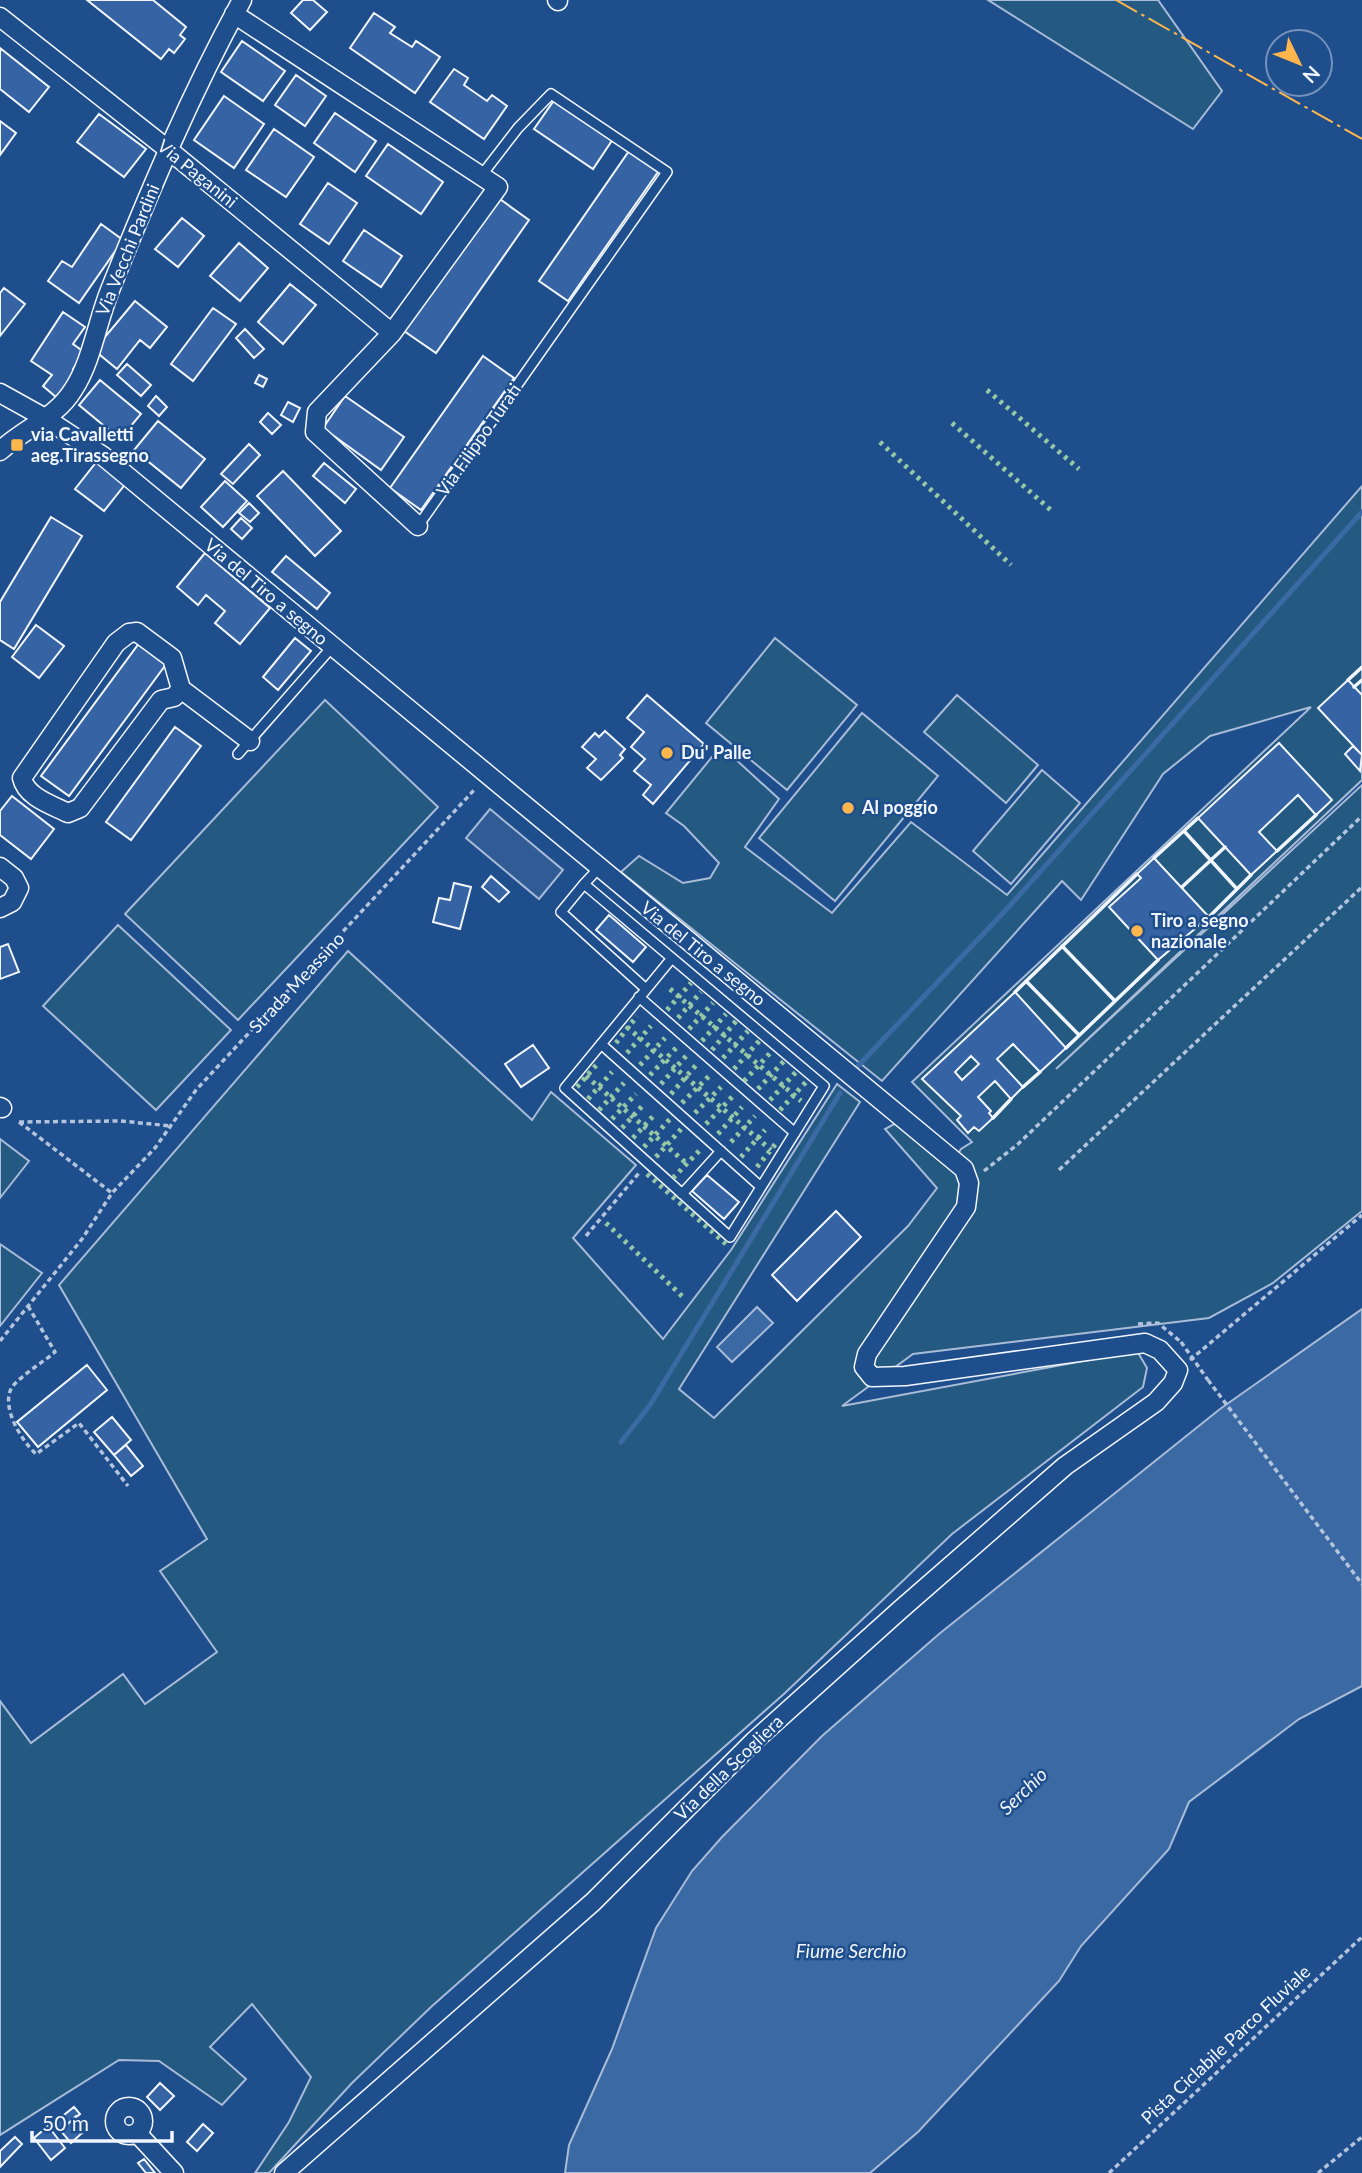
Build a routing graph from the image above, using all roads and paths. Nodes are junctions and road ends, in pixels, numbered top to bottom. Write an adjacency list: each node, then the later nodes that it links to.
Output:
1 (238, 7): 3 (street, Via Vecchi Pardini); 4 (street)
2 (0, 17): 3 (street, Via Paganini)
3 (170, 151): 5 (street, Via Paganini); 7 (street, Via Vecchi Pardini)
4 (481, 176): 5 (street, Via Filippo Turati); 9 (lane, Via Filippo Turati)
5 (392, 333): 9 (street, Via Filippo Turati)
6 (0, 393): 7 (street, Via del Tiro a segno)
7 (45, 418): 8 (street, Via Vecchi Pardini); 10 (street, Via del Tiro a segno)
8 (0, 451)
9 (418, 526)
10 (332, 647): 12 (lane); 14 (street, Via del Tiro a segno)
11 (181, 689): 11 (street); 12 (street)
12 (250, 741): 13 (lane)
13 (237, 754)
14 (487, 776): 17 (street, Via del Tiro a segno); 27 (path, Strada Meassino)
15 (1362, 816): 32 (path)
16 (0, 867): 20 (street)
17 (598, 868): 18 (lane); 32 (street, Via del Tiro a segno)
18 (584, 884): 21 (lane); 22 (lane)
19 (1362, 887): 31 (path)
20 (0, 908)
21 (672, 958): 22 (lane); 28 (lane)
22 (646, 989): 23 (lane)
23 (639, 997): 24 (lane); 28 (lane)
24 (601, 1044): 29 (lane); 30 (lane)
25 (1, 1107): 26 (path)
26 (19, 1122): 27 (path); 34 (path)
27 (171, 1126): 34 (path, Strada Meassino)
28 (795, 1133): 33 (lane)
29 (721, 1151): 33 (lane); 35 (lane)
30 (647, 1162): 35 (lane); 37 (path)
31 (1059, 1170)
32 (967, 1176): 41 (street)
33 (761, 1187): 35 (lane)
34 (112, 1193): 38 (path, Strada Meassino)
35 (682, 1194)
36 (1362, 1214): 41 (path)
37 (586, 1236)
38 (28, 1306): 39 (path, Strada Meassino); 42 (path)
39 (0, 1341)
40 (1181, 1342): 43 (path, bridge)
41 (1178, 1370): 48 (street, Via della Scogliera)
42 (128, 1486)
43 (1362, 1584)
44 (1362, 1937): 49 (path, Pista Ciclabile Parco Fluviale)
45 (137, 2133): 47 (street)
46 (1362, 2137): 50 (path)
47 (174, 2173)
48 (284, 2173)
49 (1109, 2173)
50 (1318, 2173)

